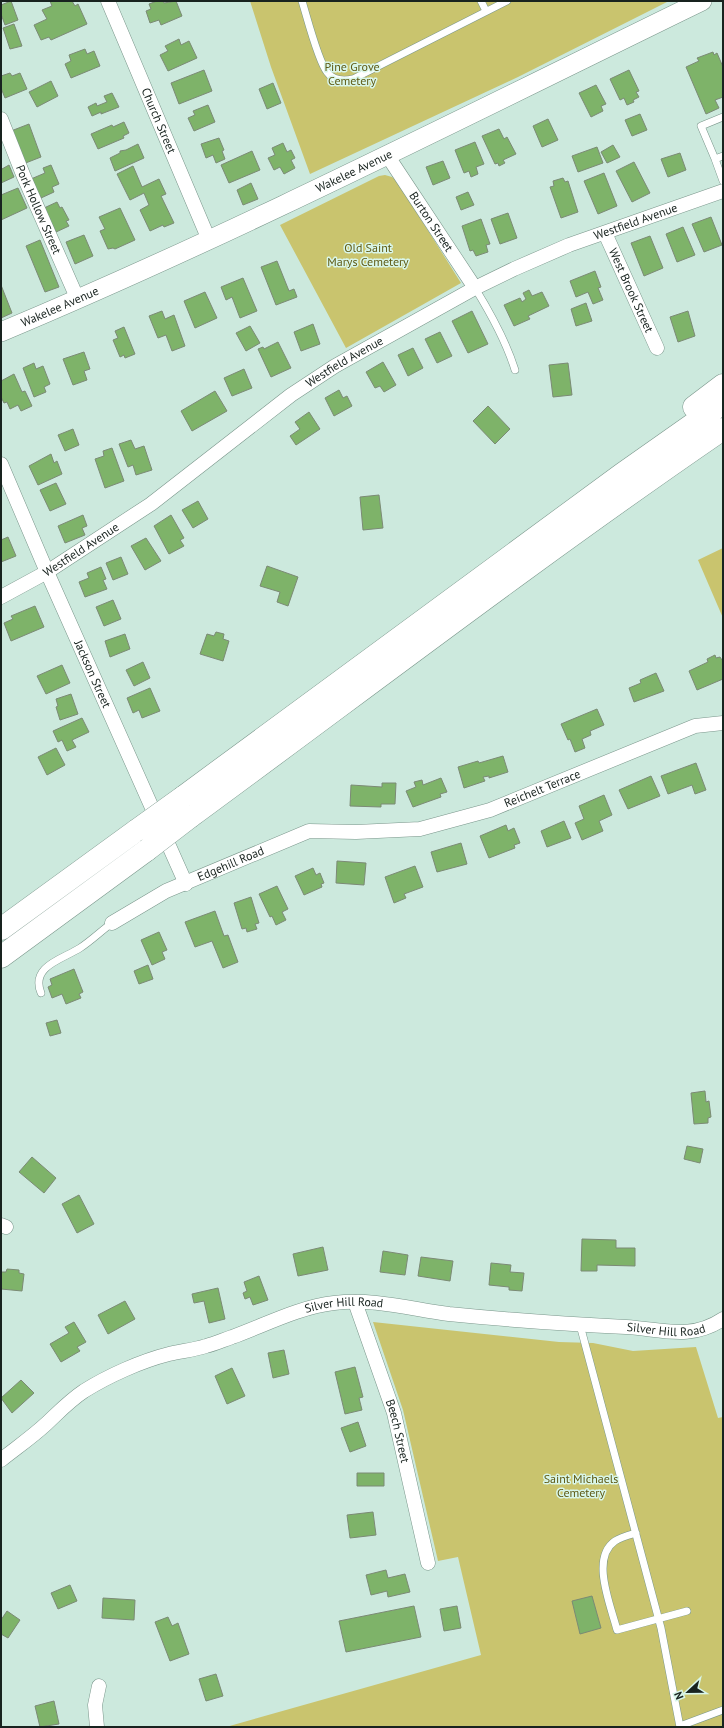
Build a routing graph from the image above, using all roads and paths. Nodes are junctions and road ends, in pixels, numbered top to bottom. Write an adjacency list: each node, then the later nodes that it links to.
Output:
1 (108, 1): 15 (street, Church Street)
2 (302, 1): 6 (lane)
3 (481, 1): 6 (lane)
4 (507, 1): 6 (lane)
5 (702, 1): 9 (main road, Wakelee Avenue)
6 (486, 11)
7 (723, 117): 11 (lane)
8 (1, 119): 17 (street, Pork Hollow Street)
9 (387, 154): 15 (main road, Wakelee Avenue); 16 (street, Burton Street)
10 (723, 156): 11 (lane)
11 (715, 159): 12 (lane)
12 (723, 181)
13 (723, 191): 14 (street, Westfield Avenue)
14 (605, 233): 16 (street, Westfield Avenue); 19 (street, West Brook Street)
15 (209, 240): 17 (main road, Wakelee Avenue)
16 (475, 288): 20 (lane); 26 (street, Westfield Avenue)
17 (78, 300): 18 (main road, Wakelee Avenue)
18 (1, 332)
19 (657, 348)
20 (515, 370)
21 (723, 384): 25 (highway)
22 (723, 403): 25 (highway)
23 (723, 429): 33 (highway, bridge)
24 (1, 464): 26 (street, Jackson Street)
25 (622, 474): 32 (highway, bridge)
26 (47, 572): 27 (street, Westfield Avenue); 30 (street, Jackson Street)
27 (1, 597)
28 (723, 723): 29 (street, Reichelt Terrace)
29 (356, 832): 30 (street, Edgehill Road)
30 (186, 884): 31 (street, Edgehill Road)
31 (112, 923): 34 (lane)
32 (1, 930)
33 (1, 957)
34 (41, 993)
35 (355, 1302): 37 (street, Silver Hill Road); 38 (street, Silver Hill Road); 40 (street, Beech Street)
36 (723, 1319): 37 (street, Silver Hill Road)
37 (580, 1325): 39 (lane)
38 (1, 1460)
39 (636, 1533): 42 (lane); 42 (lane)
40 (428, 1563)
41 (687, 1611): 42 (lane)
42 (659, 1618): 46 (lane)
43 (99, 1686): 45 (street)
44 (723, 1710): 46 (lane)
45 (97, 1727)
46 (680, 1727)

